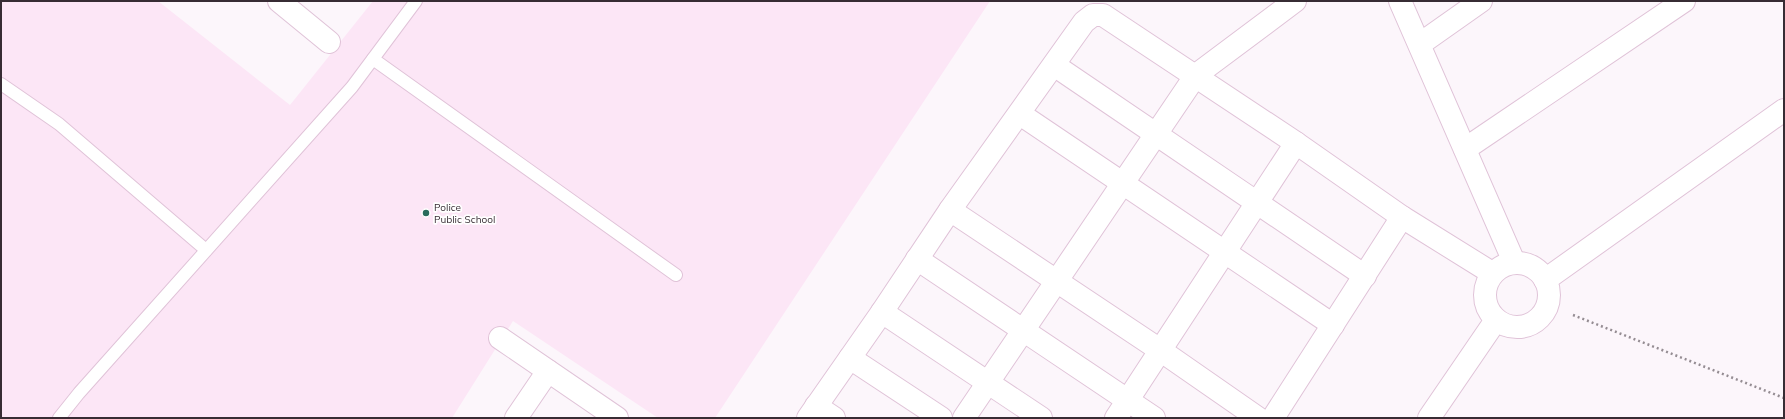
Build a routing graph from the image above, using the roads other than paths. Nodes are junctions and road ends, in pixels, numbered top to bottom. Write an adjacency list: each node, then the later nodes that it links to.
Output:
1 (279, 1): 7 (street)
2 (416, 1): 9 (lane)
3 (1295, 1): 11 (street)
4 (1400, 1): 8 (street)
5 (1481, 1): 8 (street)
6 (1684, 1): 17 (street)
7 (329, 42)
8 (1420, 44): 17 (street)
9 (373, 59): 22 (lane); 27 (lane)
10 (1054, 65): 11 (street); 14 (street); 15 (street)
11 (1196, 75): 15 (street); 16 (street)
12 (1, 84): 22 (lane)
13 (1784, 110): 29 (street)
14 (1020, 114): 18 (street); 20 (street)
15 (1156, 134): 18 (street); 19 (street)
16 (1296, 143): 19 (street); 21 (street)
17 (1465, 149): 25 (street)
18 (1123, 183): 23 (street); 30 (street)
19 (1258, 202): 23 (street); 28 (street)
20 (950, 210): 24 (street); 30 (street)
21 (1402, 217): 26 (street); 28 (street)
22 (206, 250): 43 (lane)
23 (1225, 251): 33 (street); 36 (street)
24 (917, 259): 31 (street); 34 (street)
25 (1514, 262): 26 (street); 29 (street)
26 (1492, 273): 32 (street)
27 (676, 275)
28 (1365, 276): 33 (street)
29 (1545, 280): 32 (street)
30 (1057, 281): 34 (street); 36 (street)
31 (882, 312): 37 (street); 39 (street)
32 (1496, 320): 53 (street)
33 (1333, 325): 52 (street)
34 (1023, 330): 39 (street); 40 (street)
35 (500, 338): 38 (street)
36 (1160, 350): 40 (street); 51 (street)
37 (850, 358): 42 (street); 47 (street)
38 (548, 371): 41 (street); 44 (street)
39 (988, 383): 48 (street); 49 (street)
40 (1122, 409): 50 (street)
41 (593, 411): 45 (street)
42 (812, 412): 46 (street)
43 (59, 418)
44 (516, 418)
45 (617, 418)
46 (834, 418)
47 (941, 418)
48 (964, 418)
49 (1041, 418)
50 (1154, 418)
51 (1258, 418)
52 (1273, 418)
53 (1429, 418)

